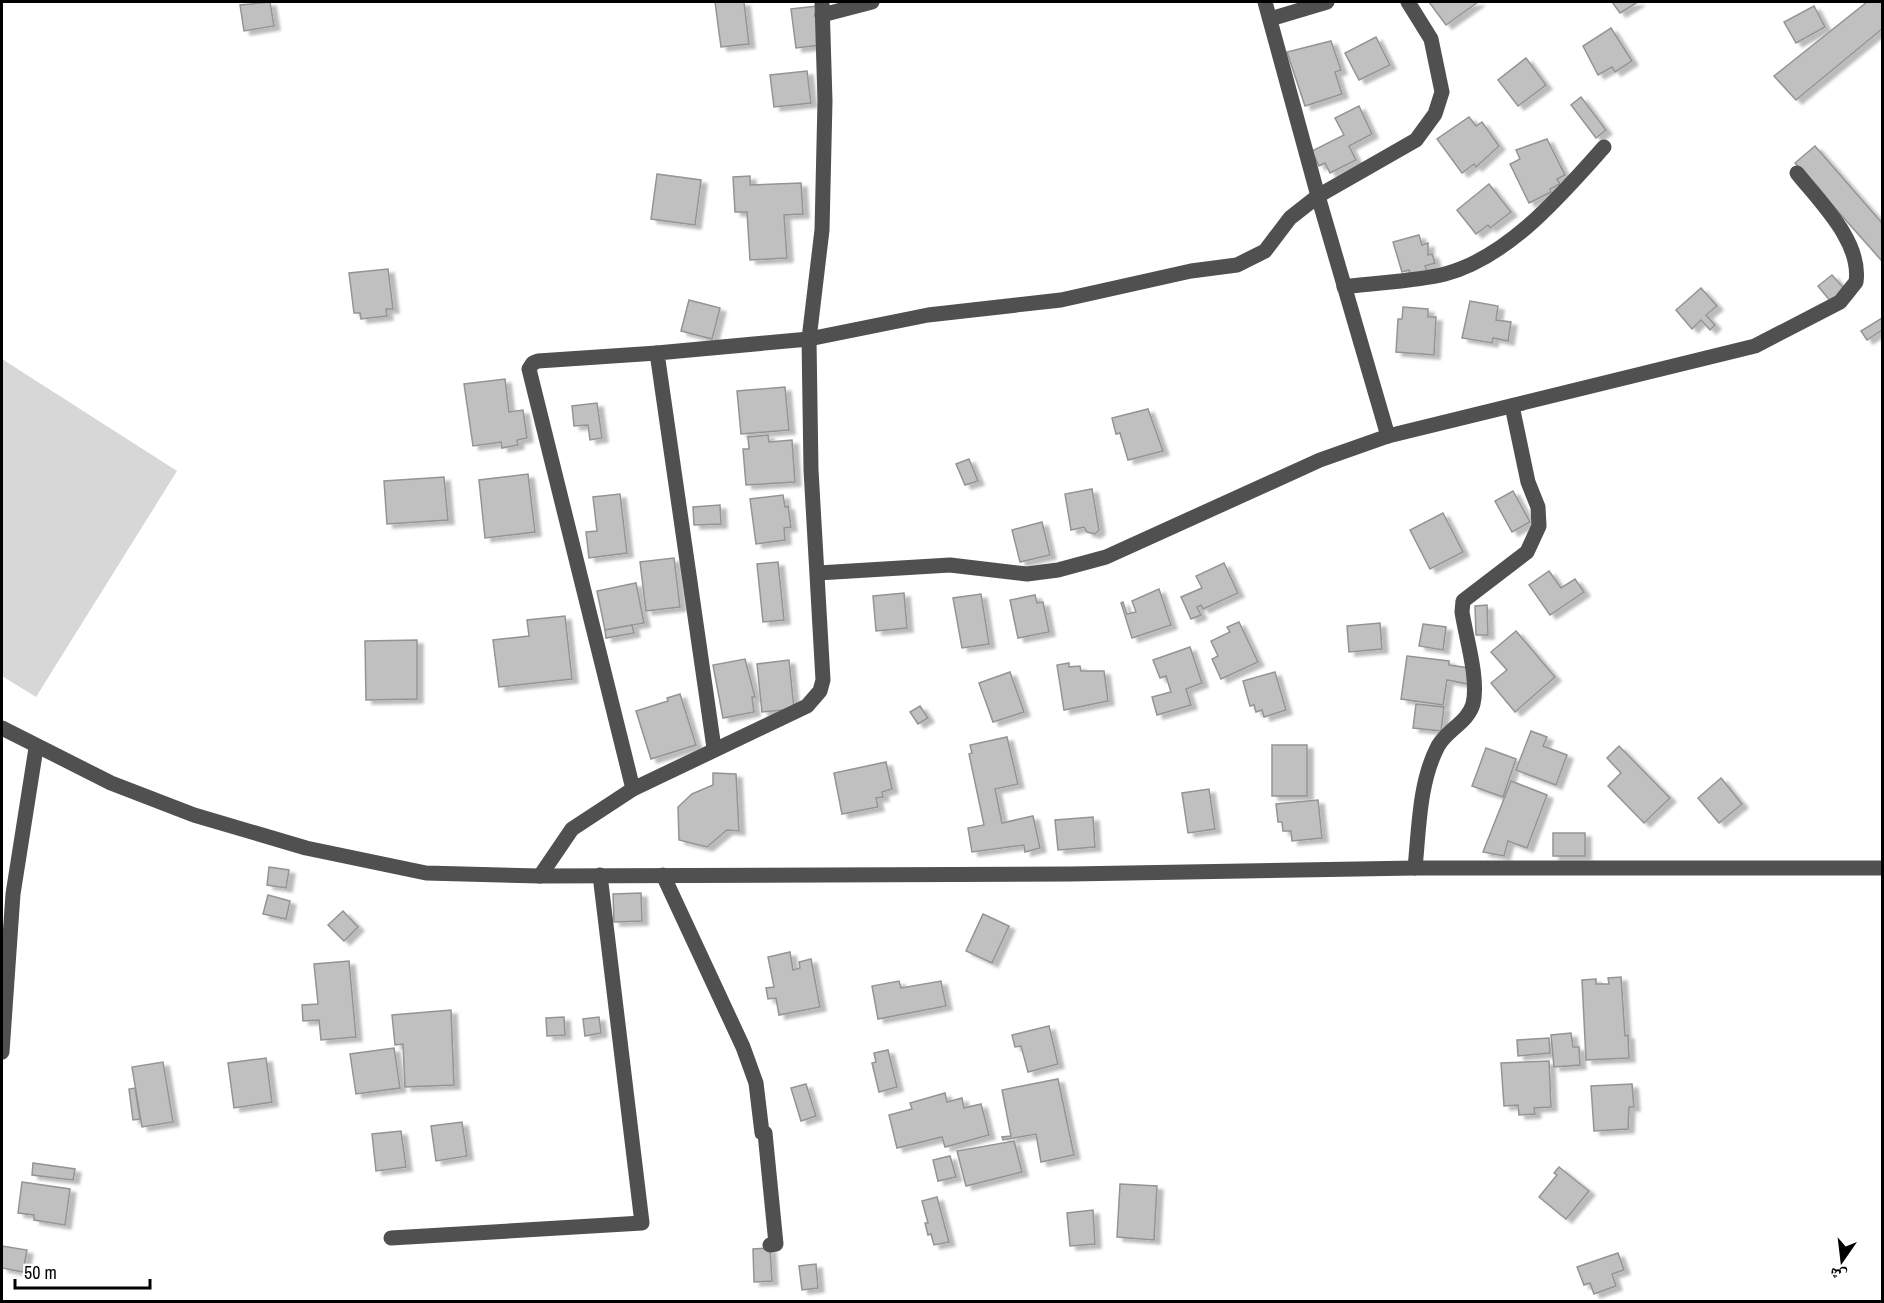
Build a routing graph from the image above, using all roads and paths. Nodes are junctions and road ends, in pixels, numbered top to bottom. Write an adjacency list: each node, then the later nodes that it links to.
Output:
1 (872, 2): 5 (street)
2 (1265, 2): 6 (street)
3 (1327, 2): 6 (street)
4 (1408, 2): 9 (street)
5 (822, 8): 11 (street)
6 (1270, 20): 9 (street)
7 (1604, 147): 10 (street)
8 (1797, 173): 13 (street)
9 (1318, 196): 10 (street); 11 (street)
10 (1344, 286): 14 (street)
11 (809, 339): 12 (street); 15 (street)
12 (657, 353): 18 (street); 19 (street)
13 (1512, 406): 14 (street); 20 (street)
14 (1388, 436): 15 (street)
15 (818, 573): 18 (street)
16 (2, 728): 17 (street)
17 (36, 748): 24 (street); 25 (street)
18 (714, 748): 19 (street)
19 (633, 789): 24 (street)
20 (1415, 868): 21 (street); 23 (street)
21 (1882, 868)
22 (600, 875): 23 (street); 24 (street); 26 (street)
23 (663, 875): 27 (street)
24 (540, 876)
25 (2, 1052)
26 (391, 1238)
27 (770, 1245)

